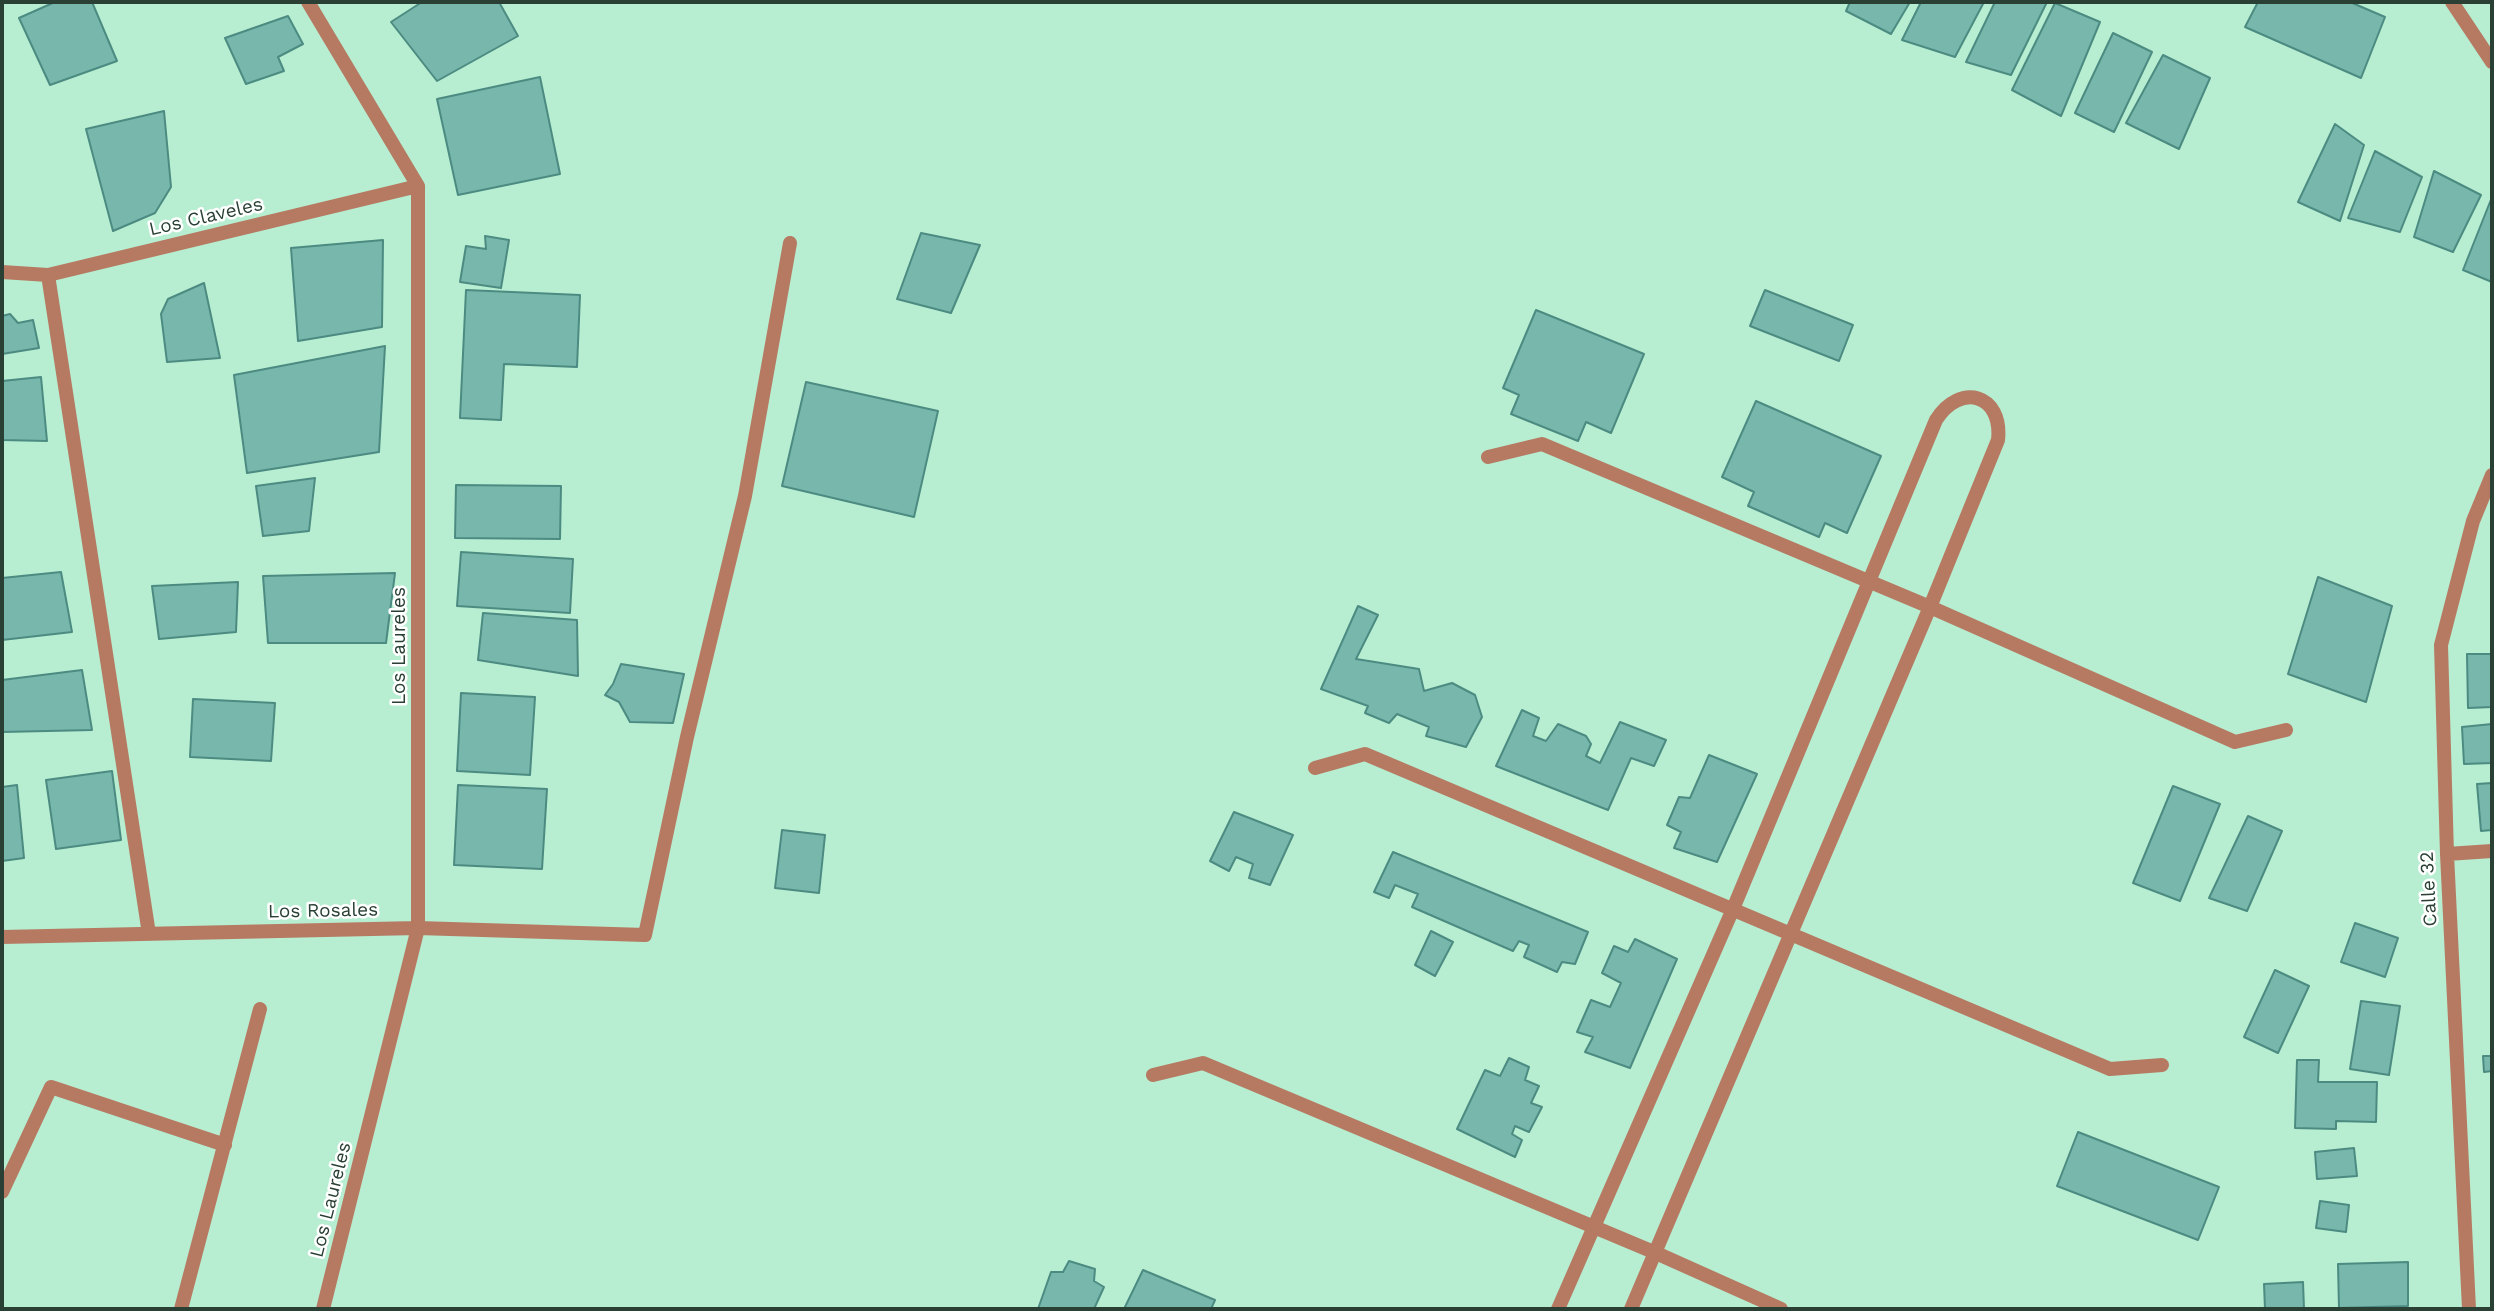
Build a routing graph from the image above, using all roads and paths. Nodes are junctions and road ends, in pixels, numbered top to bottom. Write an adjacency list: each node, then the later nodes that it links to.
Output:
1 (307, 2): 4 (street)
2 (2452, 2): 3 (street)
3 (2492, 62)
4 (418, 186): 7 (street, Los Claveles); 17 (street, Los Laureles)
5 (790, 243): 17 (street, Los Rosales)
6 (2, 272): 7 (street, Los Claveles)
7 (48, 275): 19 (street)
8 (1488, 457): 10 (street)
9 (2492, 475): 15 (street, Calle 32)
10 (1869, 582): 11 (street); 11 (street); 16 (street)
11 (1930, 607): 12 (street); 18 (street)
12 (2286, 730)
13 (1315, 768): 16 (street)
14 (2492, 851): 15 (street)
15 (2446, 854): 33 (street, Calle 32)
16 (1733, 909): 18 (street); 26 (street)
17 (418, 928): 19 (street, Los Rosales); 29 (street, Los Laureles)
18 (1790, 932): 22 (street); 27 (street)
19 (149, 934): 20 (street, Los Rosales)
20 (2, 937)
21 (260, 1009): 24 (street)
22 (2162, 1065)
23 (1153, 1075): 26 (street)
24 (225, 1145): 25 (street); 28 (street)
25 (2, 1192)
26 (1592, 1228): 27 (street); 30 (street)
27 (1656, 1253): 31 (street); 32 (street)
28 (181, 1309)
29 (323, 1309)
30 (1558, 1309)
31 (1631, 1309)
32 (1781, 1309)
33 (2469, 1309)

